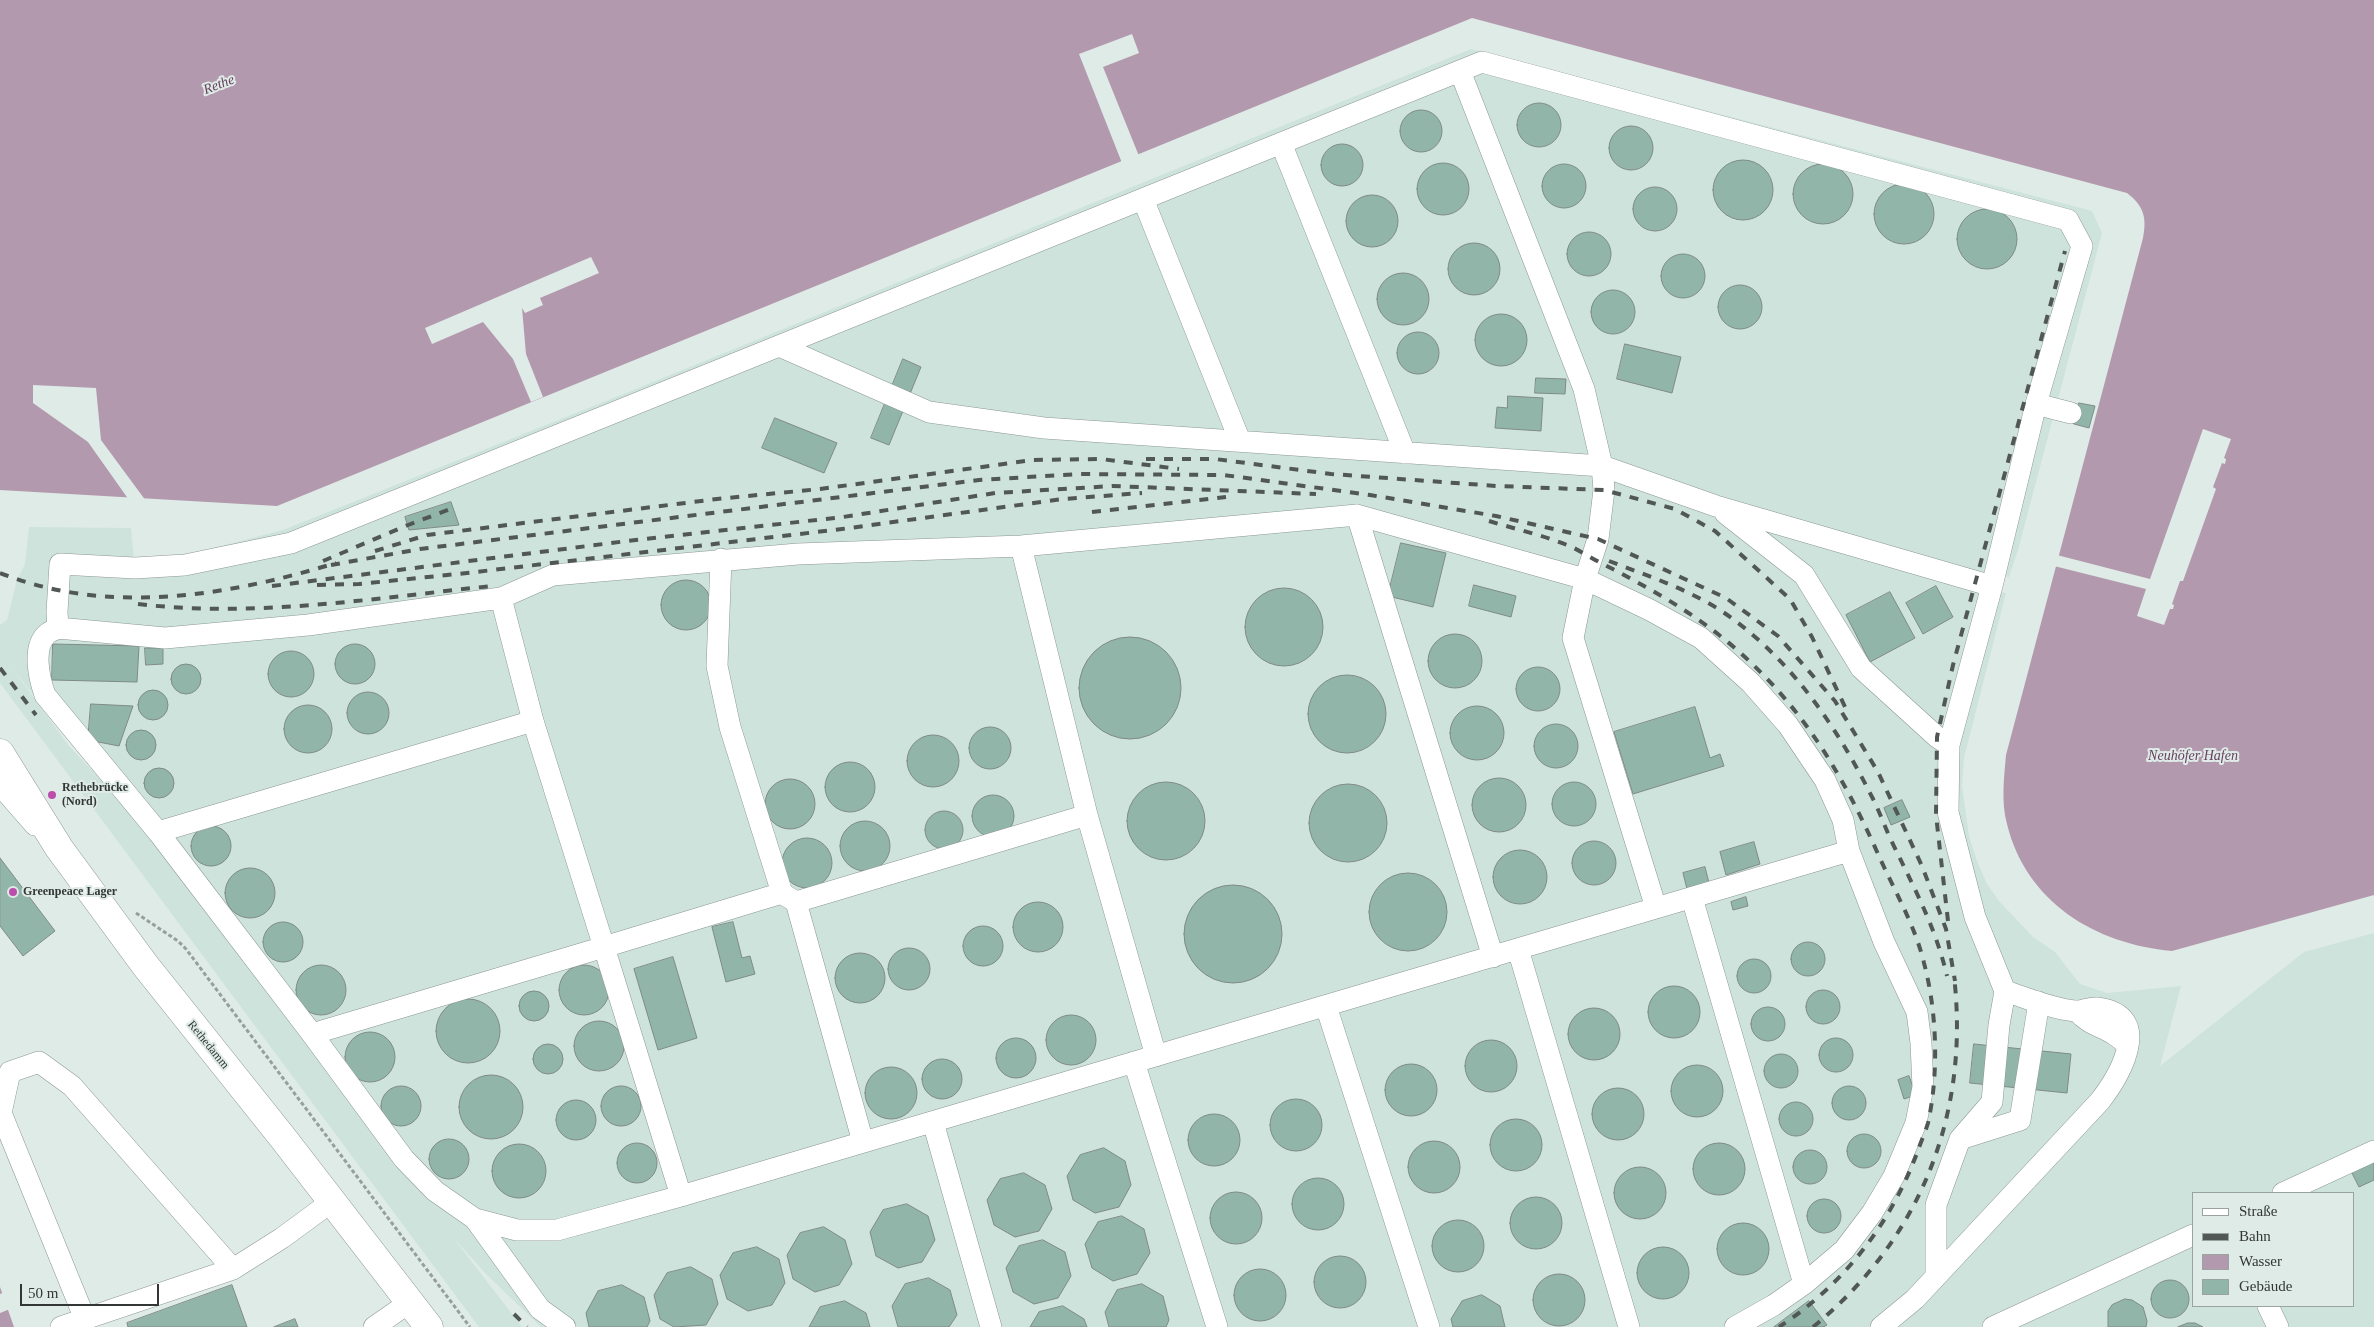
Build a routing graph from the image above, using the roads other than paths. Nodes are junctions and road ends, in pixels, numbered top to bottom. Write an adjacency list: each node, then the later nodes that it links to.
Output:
1 (1460, 71): 2 (lane); 5 (lane); 9 (lane)
2 (1281, 143): 3 (lane); 8 (lane)
3 (1143, 199): 4 (lane); 7 (lane)
4 (779, 346): 7 (lane); 17 (lane)
5 (2036, 404): 6 (lane); 15 (lane)
6 (2071, 413)
7 (1240, 441): 8 (lane)
8 (1405, 452): 9 (lane)
9 (1602, 466): 10 (lane); 14 (lane)
10 (1716, 506): 15 (lane); 19 (lane)
11 (1357, 516): 12 (lane); 14 (lane); 31 (lane)
12 (1021, 546): 13 (lane); 22 (lane)
13 (721, 559): 16 (lane); 26 (lane)
14 (1585, 579): 25 (lane); 28 (lane)
15 (1992, 586): 19 (lane)
16 (501, 598): 17 (lane); 18 (lane)
17 (58, 628): 23 (lane)
18 (534, 721): 23 (lane); 29 (lane)
19 (1950, 745): 32 (lane)
20 (0, 753): 24 (main road, Rethedamm)
21 (0, 785): 24 (lane)
22 (1087, 815): 26 (lane); 36 (lane)
23 (158, 832): 35 (lane)
24 (59, 848): 44 (main road, Rethedamm)
25 (1849, 851): 27 (lane); 49 (lane)
26 (789, 897): 29 (lane); 40 (lane)
27 (1692, 898): 28 (lane); 49 (lane)
28 (1656, 908): 30 (lane)
29 (604, 947): 35 (lane); 43 (lane)
30 (1518, 949): 31 (lane); 60 (lane)
31 (1493, 957): 34 (lane)
32 (2005, 991): 33 (lane); 39 (lane)
33 (2039, 1002): 39 (lane); 48 (lane)
34 (1326, 1006): 36 (lane); 59 (lane)
35 (312, 1034): 45 (lane)
36 (1156, 1056): 37 (lane)
37 (1134, 1062): 38 (lane); 58 (lane)
38 (932, 1122): 40 (lane); 57 (lane)
39 (1960, 1139): 48 (lane)
40 (863, 1142): 43 (lane)
41 (2374, 1151): 42 (lane)
42 (2285, 1192)
43 (681, 1196): 45 (lane)
44 (332, 1202): 47 (lane); 50 (main road, Rethedamm)
45 (475, 1219): 56 (lane)
46 (2192, 1235): 63 (lane)
47 (233, 1268): 52 (lane); 52 (lane)
48 (1936, 1276): 62 (lane)
49 (1804, 1284): 61 (lane)
50 (410, 1302): 54 (lane); 55 (main road, Rethedamm)
51 (2268, 1307): 64 (lane)
52 (85, 1319): 53 (lane)
53 (61, 1327)
54 (374, 1327)
55 (430, 1327)
56 (565, 1327)
57 (990, 1327)
58 (1217, 1327)
59 (1429, 1327)
60 (1629, 1327)
61 (1735, 1327)
62 (1881, 1327)
63 (1993, 1327)
64 (2278, 1327)

